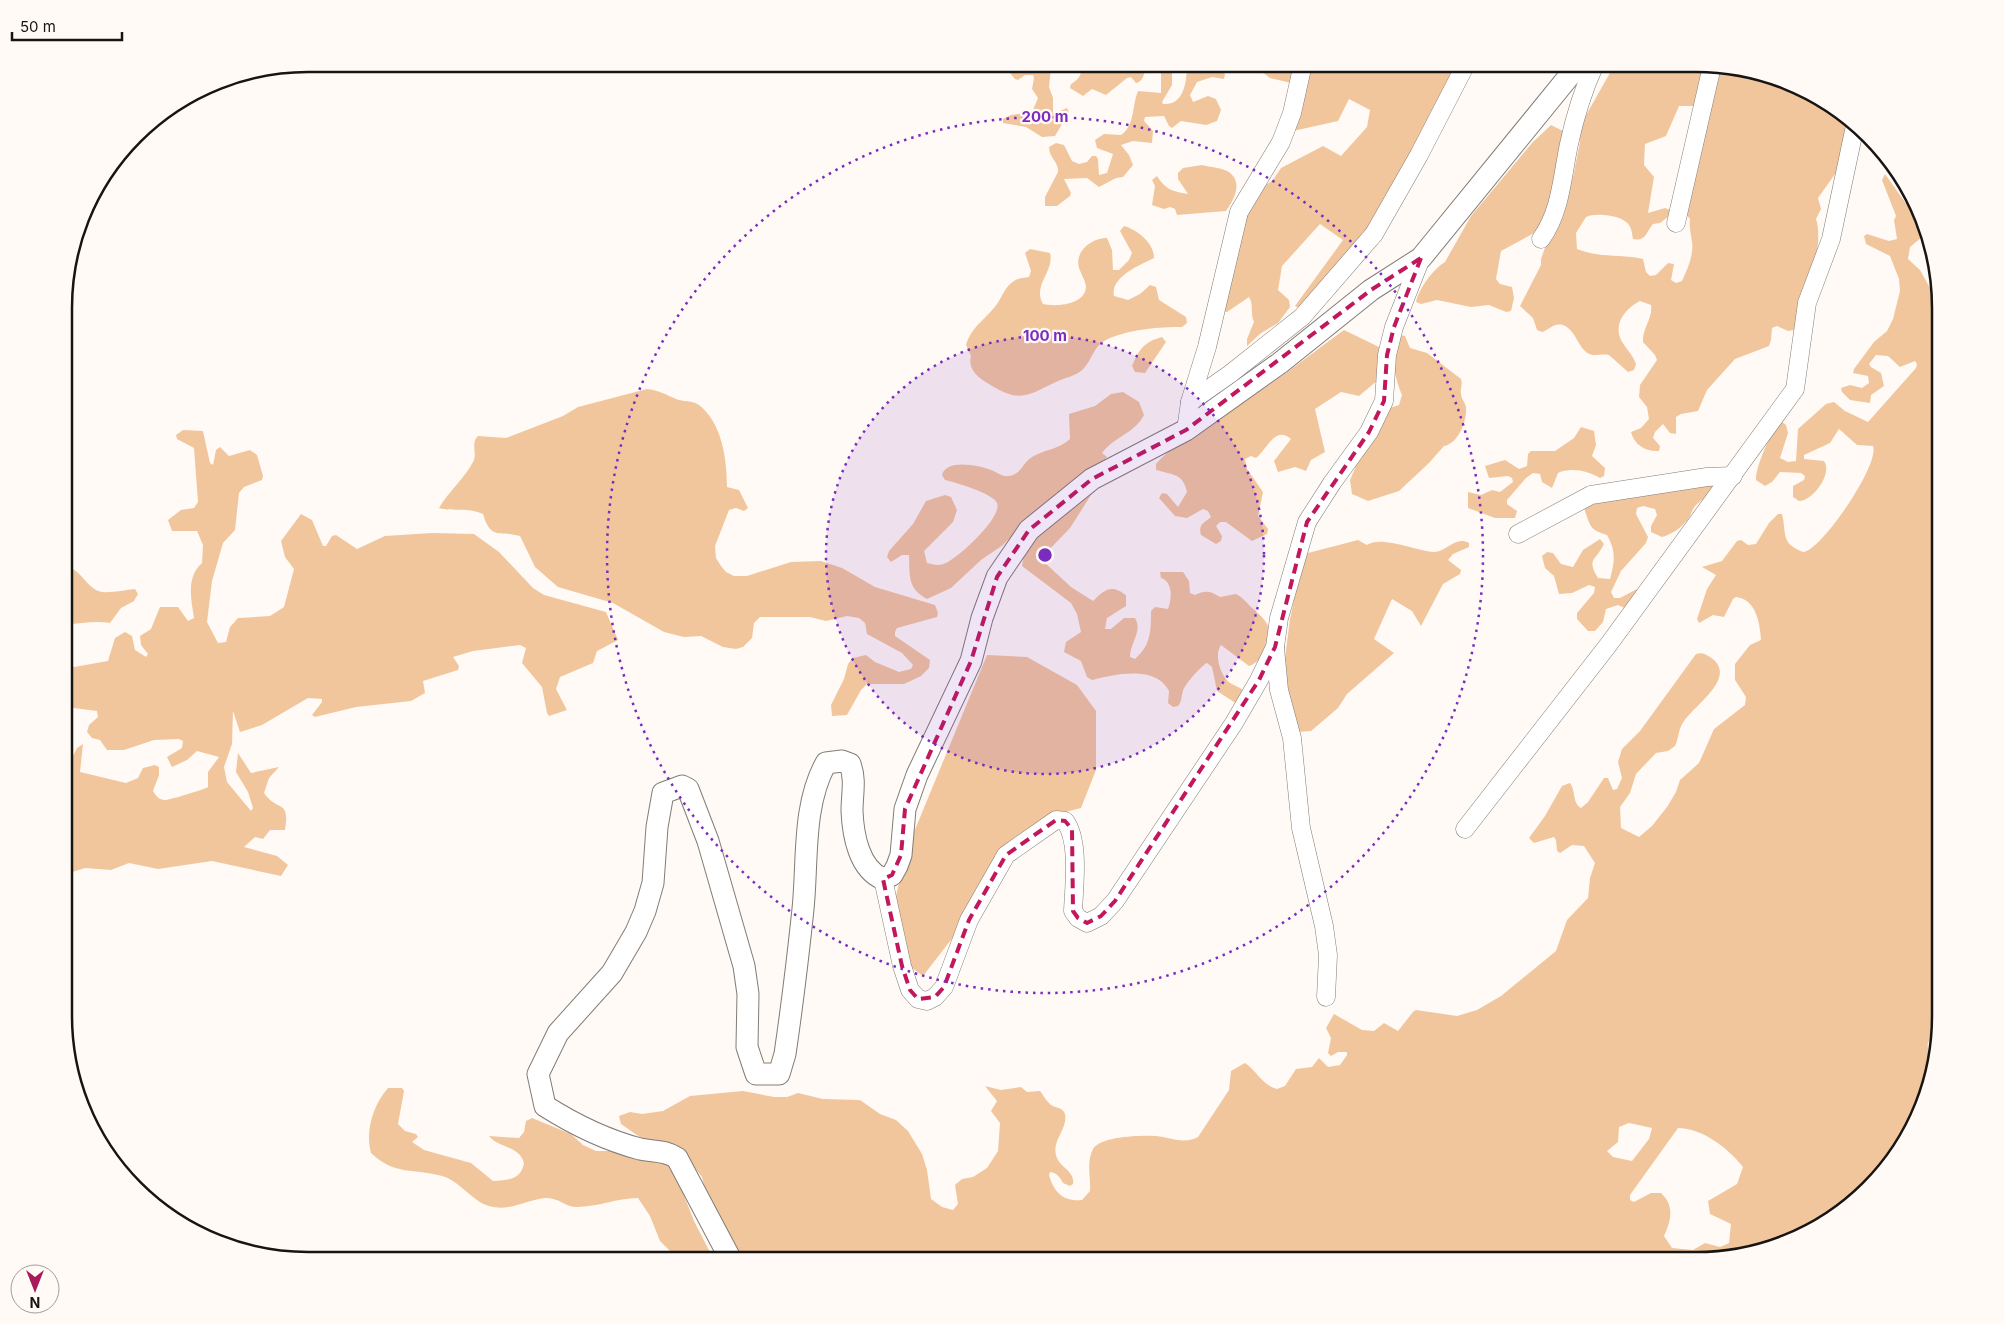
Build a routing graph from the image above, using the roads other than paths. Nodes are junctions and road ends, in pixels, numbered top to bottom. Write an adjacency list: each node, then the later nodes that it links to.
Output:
1 (1300, 72): 10 (street)
2 (1462, 72): 10 (street)
3 (1573, 72): 9 (street)
4 (1592, 72): 8 (street)
5 (1710, 73): 7 (street)
6 (1853, 133): 12 (street)
7 (1676, 223)
8 (1541, 239)
9 (1421, 258): 11 (street); 14 (street)
10 (1190, 402): 11 (street)
11 (1186, 430): 16 (street)
12 (1733, 476): 13 (street); 15 (street)
13 (1518, 534)
14 (1275, 647): 16 (street); 17 (street)
15 (1465, 829)
16 (883, 880): 18 (street)
17 (1326, 997)
18 (727, 1252)

